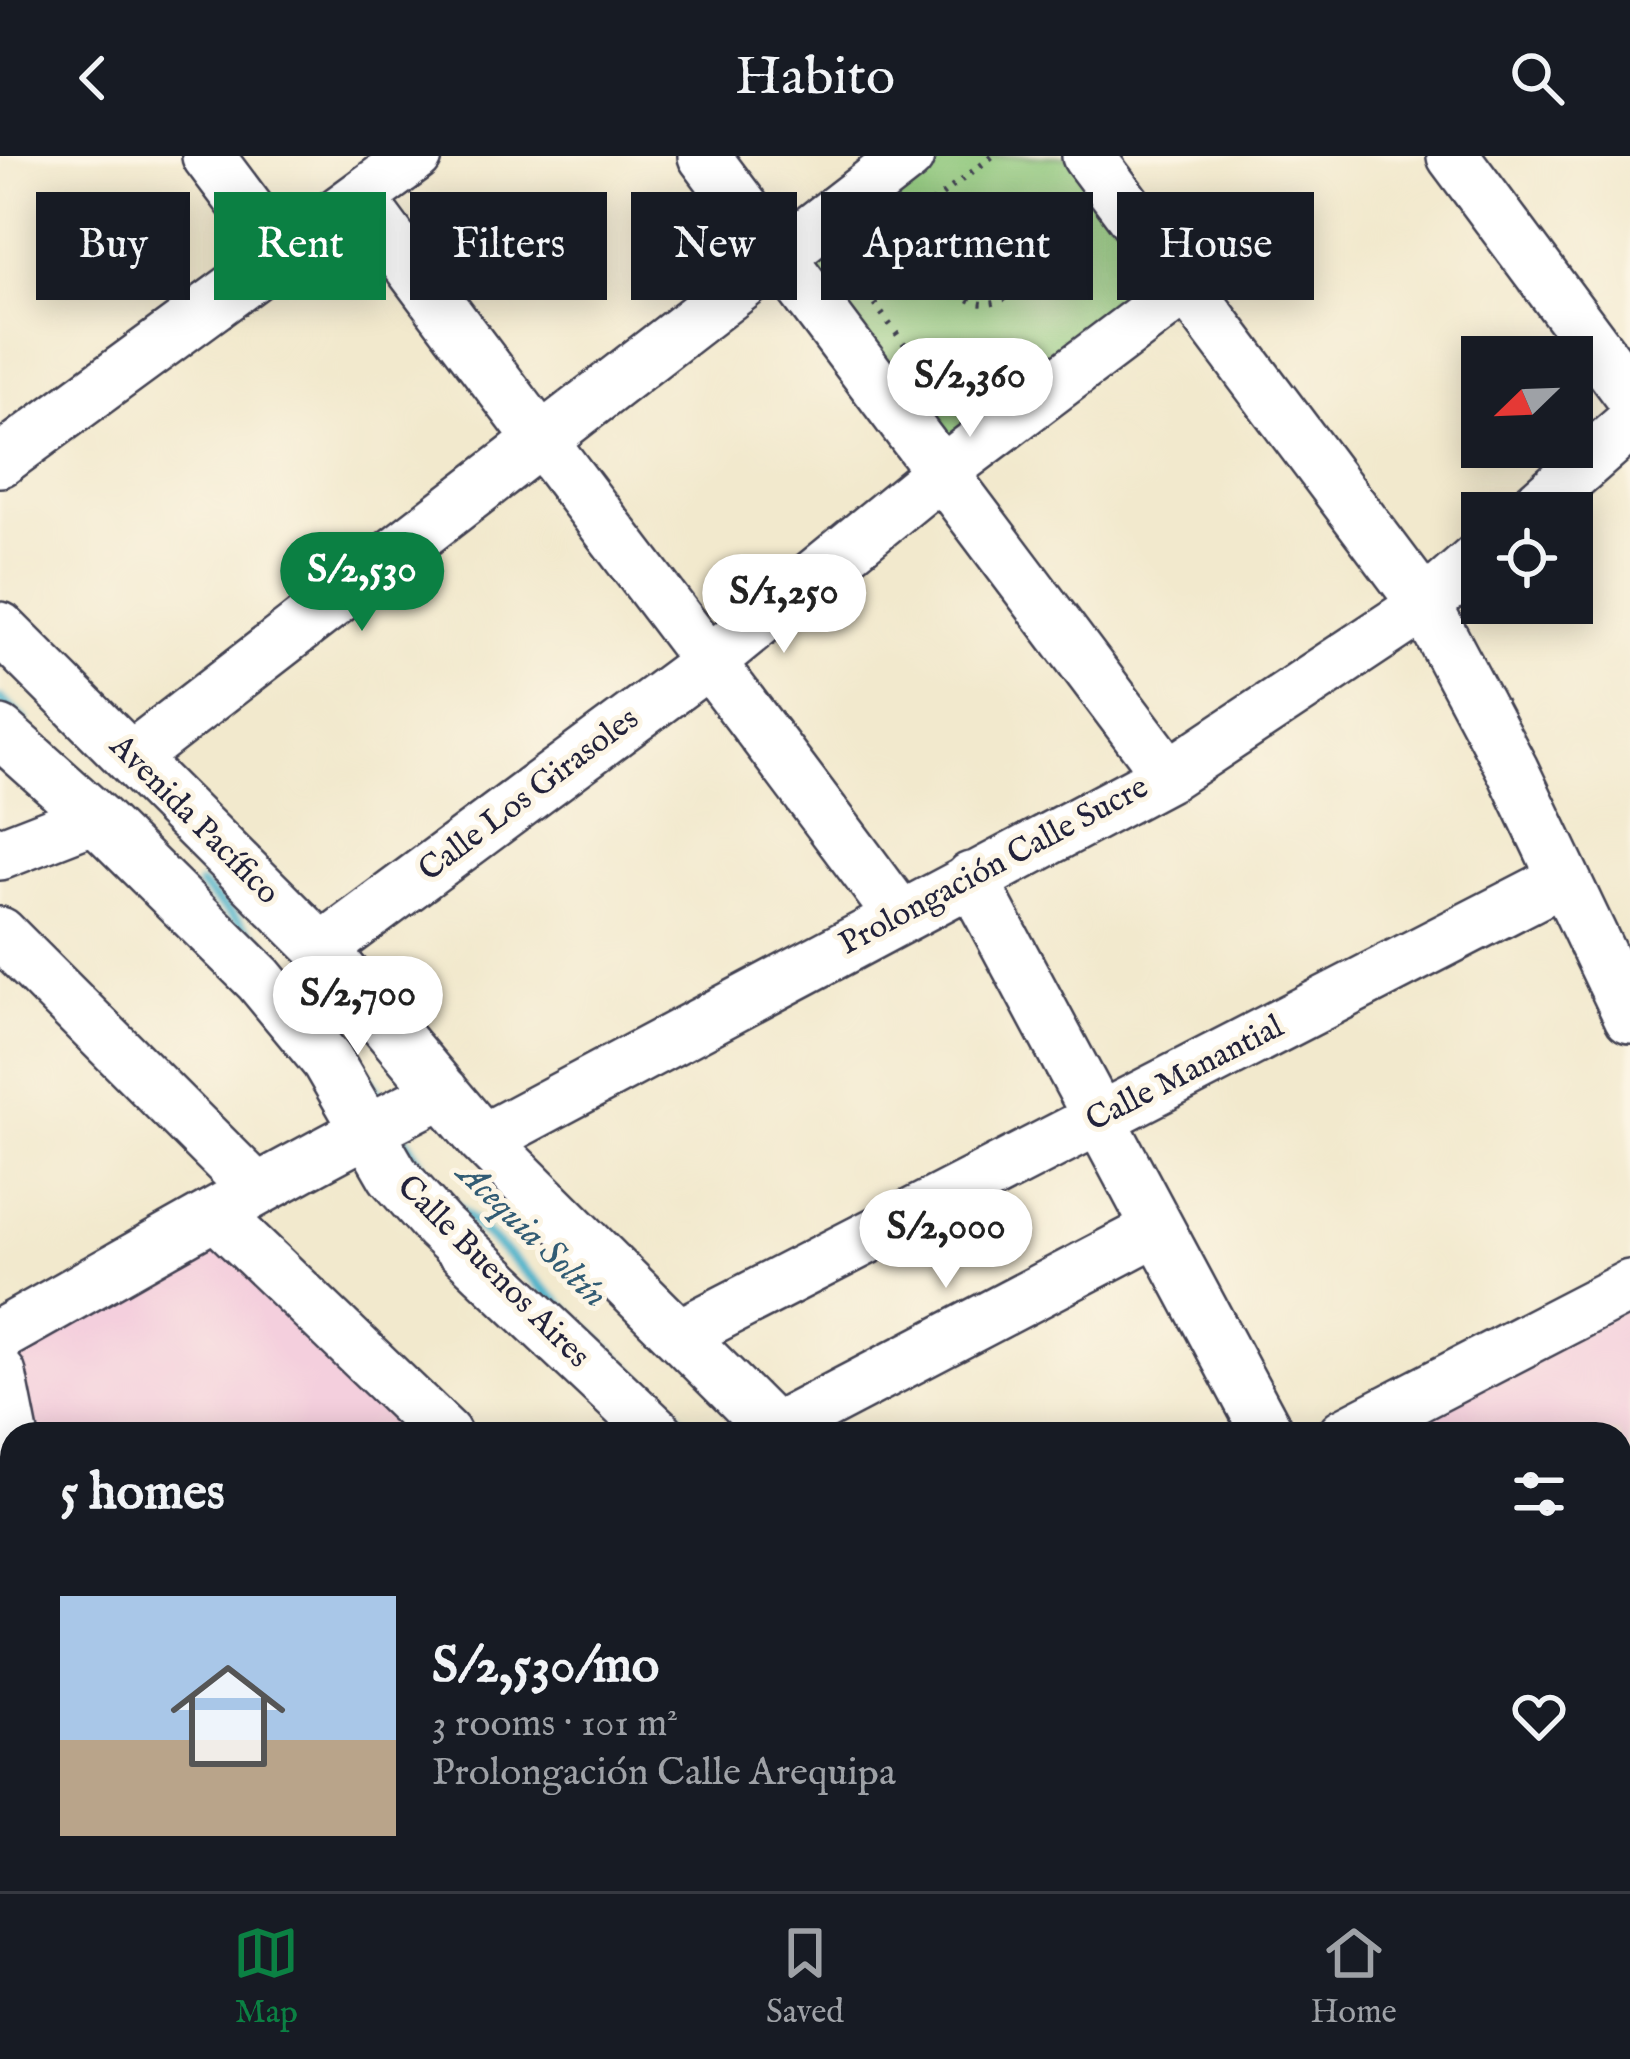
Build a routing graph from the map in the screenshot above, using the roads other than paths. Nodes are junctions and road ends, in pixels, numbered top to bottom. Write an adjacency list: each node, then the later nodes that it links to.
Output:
1 (208, 156): 7 (street)
2 (416, 156): 8 (street)
3 (704, 156): 9 (street)
4 (908, 156): 12 (street)
5 (1088, 156): 10 (street)
6 (1454, 156): 18 (street)
7 (235, 192)
8 (371, 192)
9 (731, 192)
10 (1117, 194)
11 (386, 234): 20 (street)
12 (797, 243)
13 (797, 279): 22 (street)
14 (223, 300): 21 (street)
15 (723, 300): 20 (street)
16 (1169, 300): 22 (street, Calle Los Girasoles)
17 (1198, 300): 25 (street)
18 (1630, 394)
19 (1630, 424): 23 (street)
20 (539, 442): 27 (street); 29 (street)
21 (0, 461)
22 (940, 473): 27 (street, Calle Los Girasoles); 30 (street)
23 (1553, 492)
24 (1461, 573): 25 (street, Prolongación Calle Sucre)
25 (1425, 605): 30 (street, Prolongación Calle Sucre); 34 (street)
26 (0, 628): 29 (street, Avenida Pacífico)
27 (711, 660): 35 (street); 37 (street, Calle Los Girasoles)
28 (0, 732): 31 (street, Calle Buenos Aires)
29 (132, 757): 37 (street, Avenida Pacífico)
30 (1168, 775): 33 (street, Prolongación Calle Sucre)
31 (94, 817): 32 (street); 39 (street, Calle Buenos Aires)
32 (0, 854)
33 (971, 878): 35 (street, Prolongación Calle Sucre); 40 (street)
34 (1564, 879): 38 (street); 40 (street, Calle Manantial)
35 (899, 915): 41 (street, Prolongación Calle Sucre)
36 (0, 933): 42 (street)
37 (322, 949): 39 (street, Avenida Pacífico)
38 (1630, 1017)
39 (400, 1114): 41 (street, Avenida Pacífico); 42 (street); 50 (street, Calle Buenos Aires)
40 (1100, 1118): 43 (street); 46 (street, Calle Manantial)
41 (483, 1140): 46 (street, Avenida Pacífico)
42 (235, 1201): 45 (street); 49 (street)
43 (1158, 1229): 52 (street); 53 (street)
44 (1630, 1286): 54 (street)
45 (0, 1335)
46 (679, 1335): 51 (street, Avenida Pacífico)
47 (0, 1374): 48 (street)
48 (10, 1422)
49 (434, 1422)
50 (645, 1422)
51 (766, 1422)
52 (795, 1422)
53 (1262, 1422)
54 (1368, 1422)

